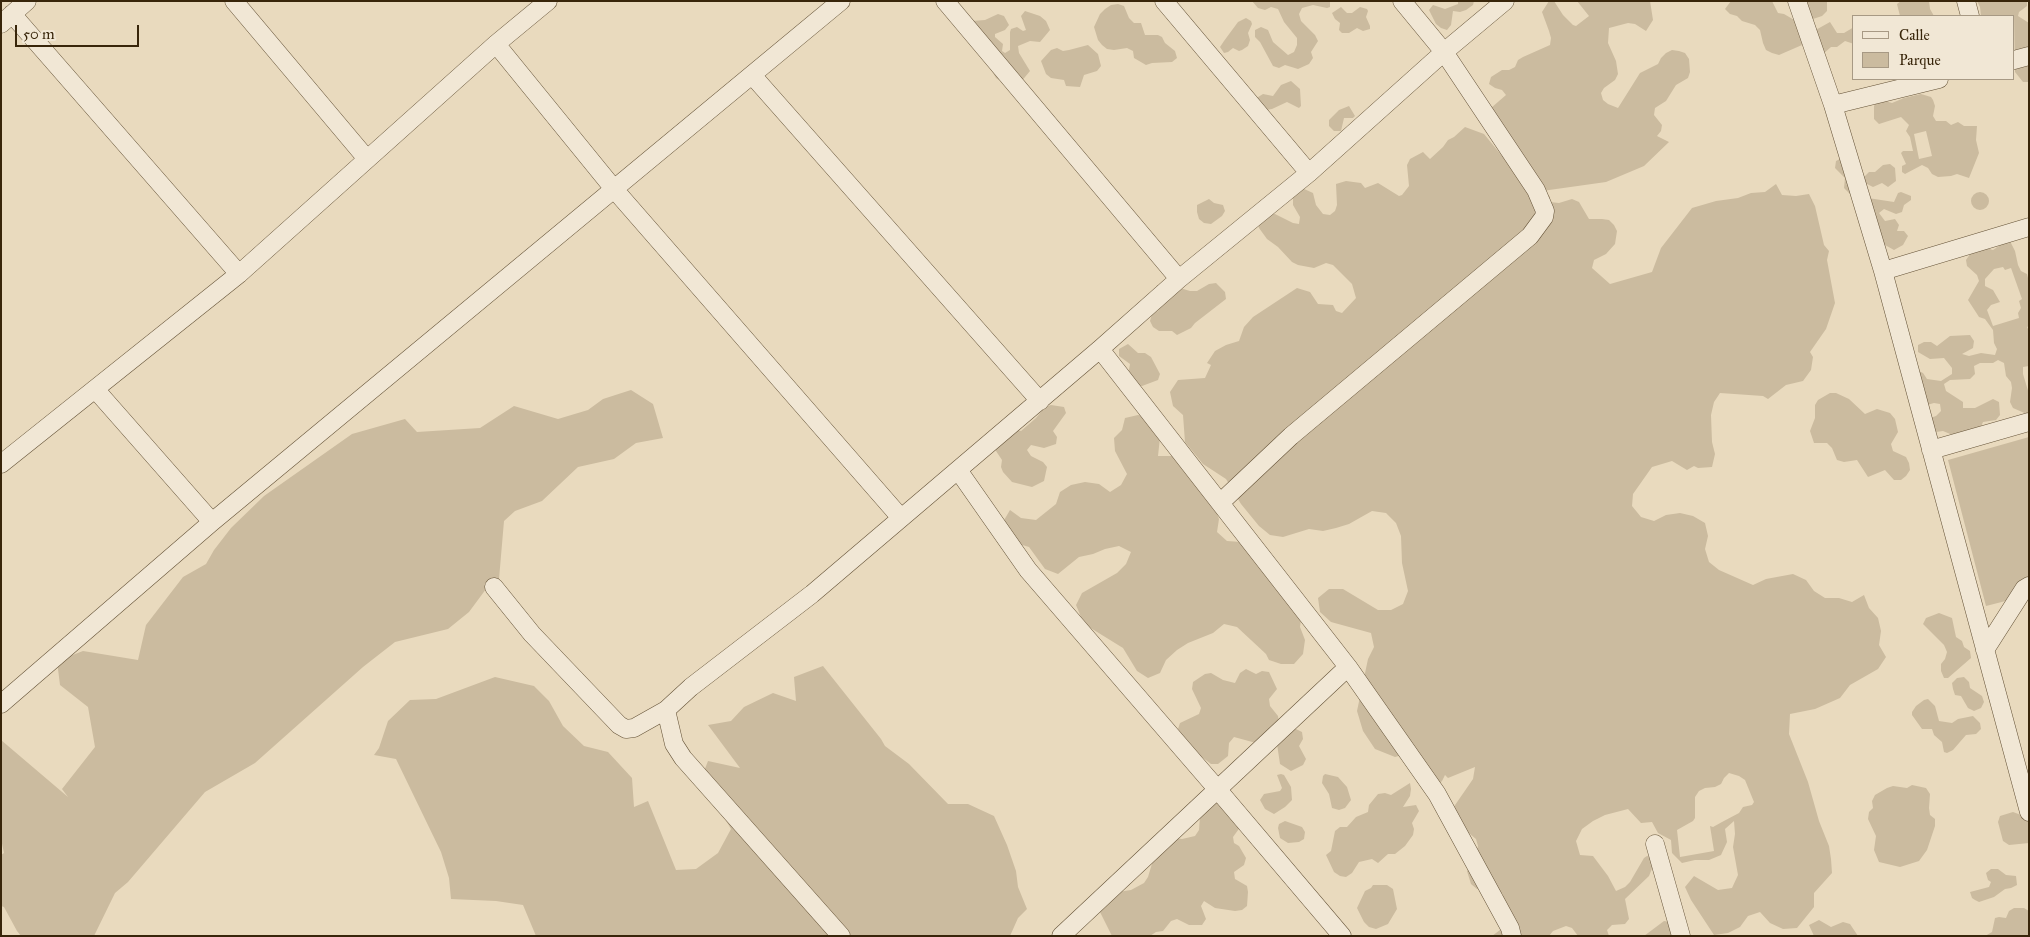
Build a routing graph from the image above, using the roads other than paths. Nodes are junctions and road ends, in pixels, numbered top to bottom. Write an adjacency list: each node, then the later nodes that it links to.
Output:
1 (27, 1): 12 (street)
2 (234, 1): 20 (street)
3 (548, 1): 13 (street)
4 (842, 1): 17 (street)
5 (945, 1): 26 (street)
6 (1164, 1): 21 (street)
7 (1402, 1): 14 (street)
8 (1505, 1): 14 (street)
9 (1797, 1): 19 (street)
10 (1966, 1): 11 (street)
11 (1970, 15)
12 (7, 19): 25 (street)
13 (496, 44): 20 (street); 22 (street)
14 (1444, 52): 21 (street); 34 (street)
15 (2029, 56): 16 (street)
16 (2015, 60)
17 (752, 75): 22 (street); 29 (street)
18 (1935, 80): 19 (street)
19 (1833, 105): 24 (street)
20 (367, 159): 25 (street)
21 (1309, 173): 26 (street)
22 (614, 189): 35 (street); 36 (street)
23 (2029, 227): 24 (street)
24 (1883, 271): 31 (street)
25 (239, 274): 28 (street)
26 (1179, 279): 27 (street)
27 (1100, 349): 29 (street); 34 (street)
28 (95, 389): 32 (street); 36 (street)
29 (1040, 401): 33 (street)
30 (2029, 422): 31 (street)
31 (1931, 450): 39 (street)
32 (1, 464)
33 (958, 470): 35 (street); 43 (street)
34 (1220, 503): 40 (street)
35 (900, 518): 42 (street)
36 (212, 522): 41 (street)
37 (2029, 586): 39 (street)
38 (494, 587): 42 (street)
39 (1985, 650): 44 (street)
40 (1348, 667): 43 (street); 47 (street)
41 (1, 704)
42 (666, 710): 48 (street)
43 (1218, 790): 46 (street); 49 (street)
44 (2028, 809)
45 (1655, 844): 50 (street)
46 (1072, 933)
47 (1507, 933)
48 (841, 936)
49 (1342, 936)
50 (1680, 936)

